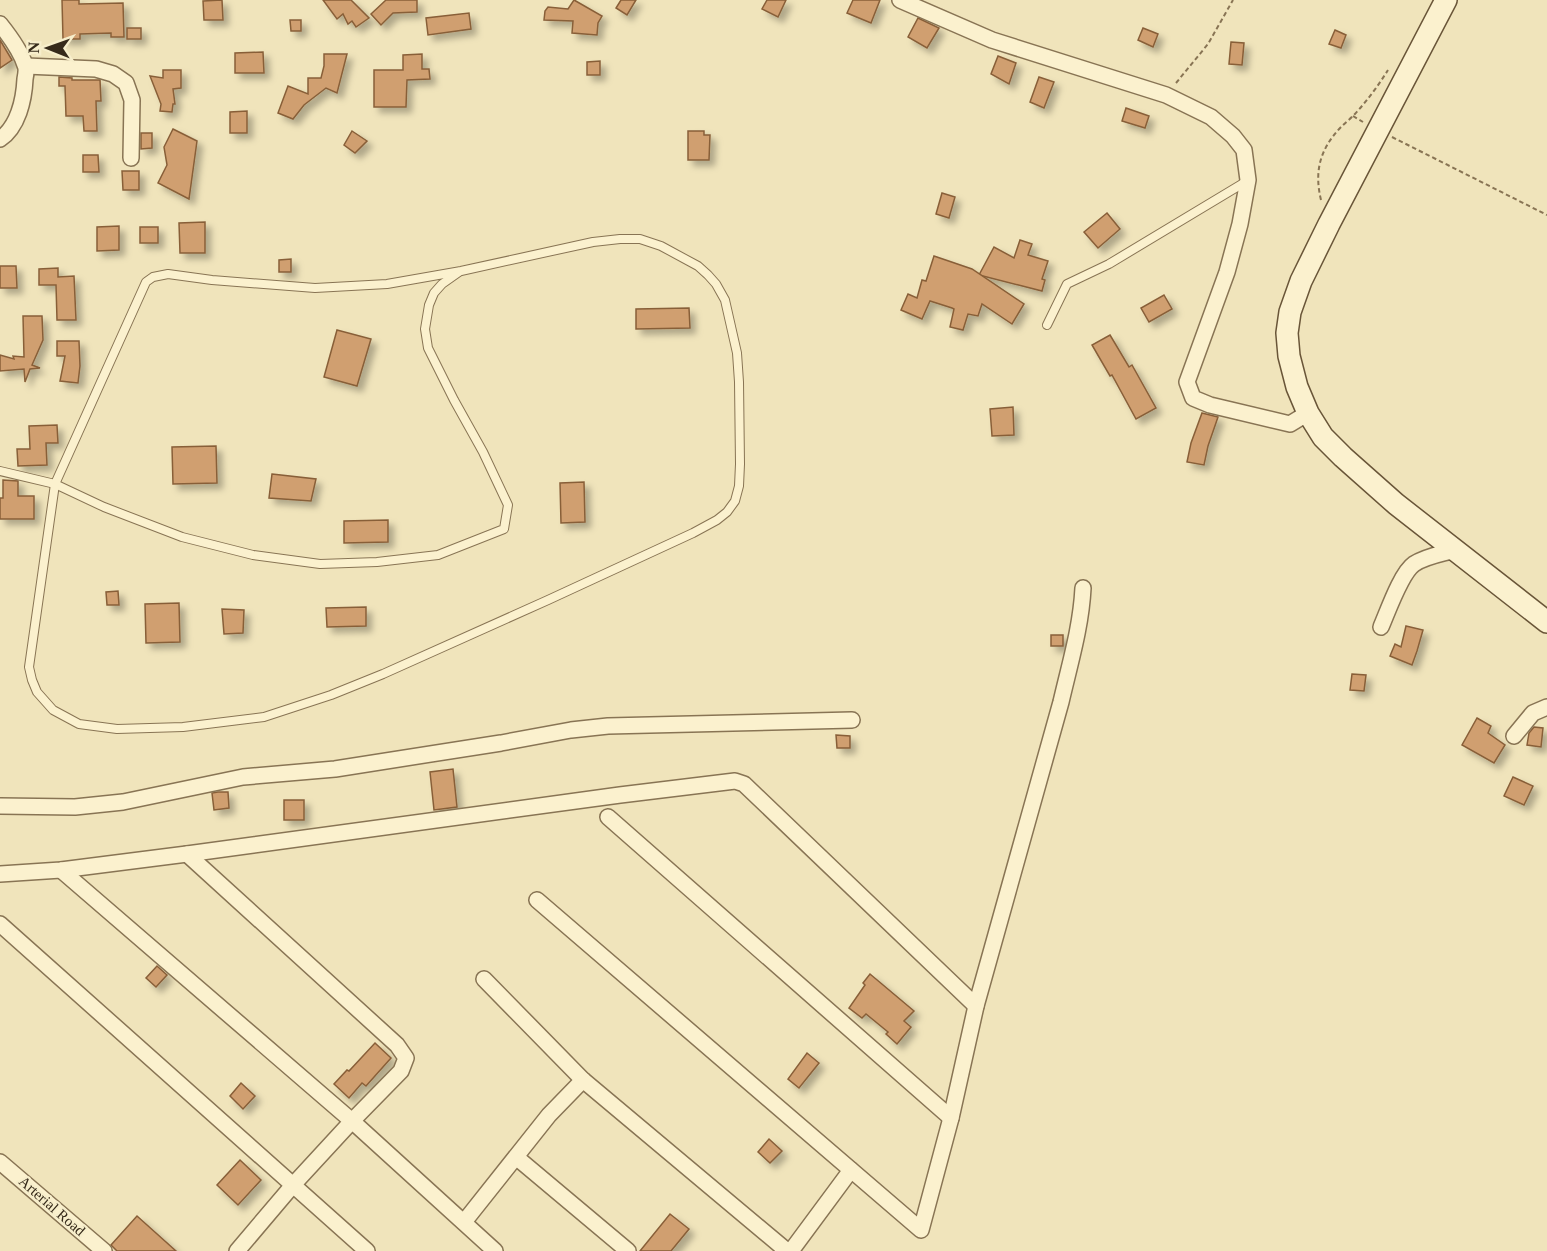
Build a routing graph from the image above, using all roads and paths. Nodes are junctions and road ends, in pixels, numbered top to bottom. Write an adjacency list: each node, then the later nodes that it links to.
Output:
1 (900, 0): 6 (street)
2 (1233, 0): 6 (path)
3 (1446, 0): 8 (street)
4 (0, 24): 5 (street)
5 (26, 66): 9 (street); 10 (street)
6 (1166, 95): 11 (street)
7 (1353, 116): 13 (path)
8 (1379, 130): 12 (path); 13 (street)
9 (0, 139)
10 (130, 158)
11 (1248, 180): 15 (lane); 16 (street)
12 (1547, 215)
13 (1329, 224): 16 (street)
14 (461, 271): 18 (lane); 18 (lane); 18 (lane)
15 (1047, 325)
16 (1308, 413): 19 (street)
17 (0, 471): 18 (lane)
18 (55, 484)
19 (1455, 550): 21 (street); 22 (street)
20 (1083, 588): 34 (street)
21 (1547, 622)
22 (1381, 627)
23 (1547, 707): 25 (street)
24 (852, 720): 26 (street)
25 (1514, 736)
26 (0, 806)
27 (608, 817): 36 (street)
28 (187, 854): 29 (street); 34 (street); 37 (street)
29 (61, 870): 30 (street); 37 (street)
30 (0, 874)
31 (537, 900): 40 (street)
32 (0, 924): 41 (street)
33 (484, 979): 35 (street)
34 (976, 1006): 36 (street)
35 (583, 1080): 38 (street); 48 (street)
36 (951, 1118): 40 (street)
37 (352, 1121): 41 (street); 42 (street)
38 (516, 1157): 42 (street); 47 (street)
39 (0, 1162): 43 (street, Arterial Road)
40 (851, 1170): 49 (street)
41 (293, 1185): 44 (street); 45 (street)
42 (464, 1222): 46 (street)
43 (104, 1251)
44 (237, 1251)
45 (367, 1251)
46 (495, 1251)
47 (627, 1251)
48 (787, 1251)
49 (792, 1251)

